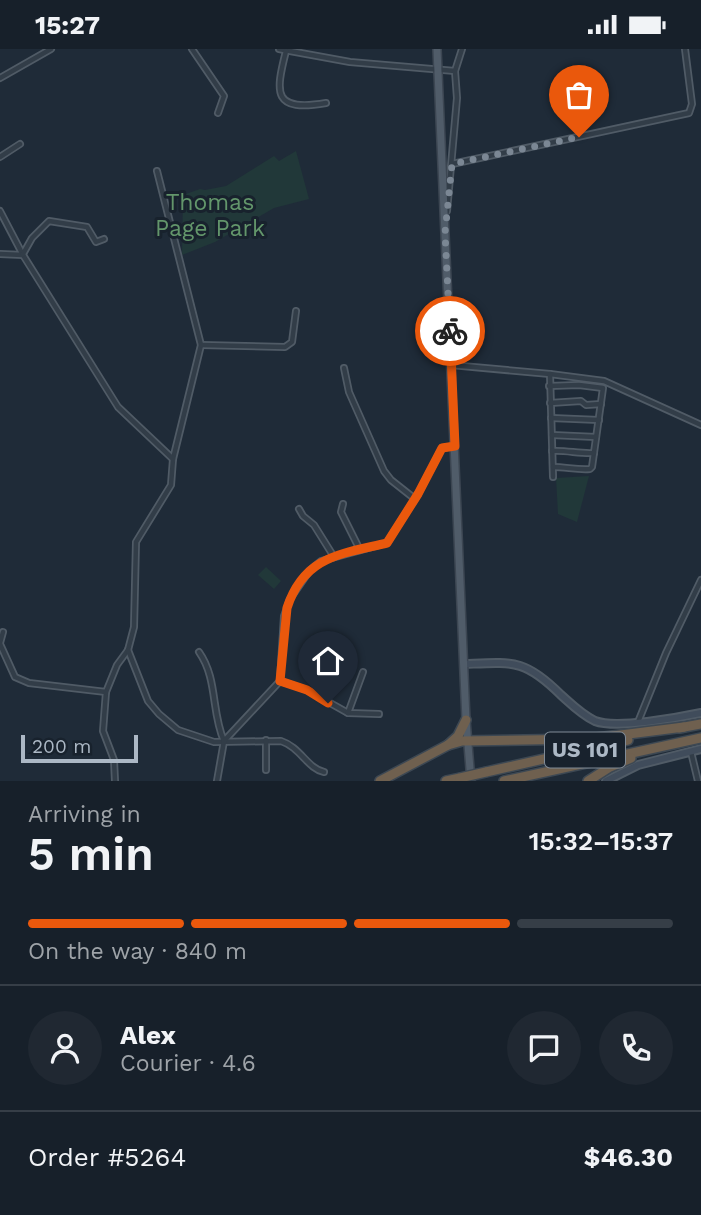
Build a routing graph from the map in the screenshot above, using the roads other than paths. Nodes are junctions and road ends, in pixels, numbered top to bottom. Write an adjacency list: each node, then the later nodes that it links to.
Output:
1 (51, 49): 11 (street)
2 (194, 49): 13 (street)
3 (279, 49): 7 (street)
4 (437, 49): 9 (main road)
5 (462, 49): 10 (street)
6 (685, 49): 16 (street)
7 (286, 51): 8 (street); 12 (street)
8 (314, 52): 9 (street)
9 (438, 69): 10 (street); 19 (main road)
10 (455, 71): 16 (street)
11 (0, 78)
12 (326, 103)
13 (218, 113)
14 (20, 144): 15 (street)
15 (0, 156)
16 (452, 164): 19 (street)
17 (157, 171): 24 (street)
18 (0, 211): 22 (street)
19 (445, 233): 25 (main road)
20 (104, 239): 22 (street)
21 (0, 254): 22 (street)
22 (23, 255): 39 (street)
23 (296, 311): 24 (street)
24 (201, 345): 39 (street)
25 (451, 365): 27 (street); 36 (main road)
26 (344, 368): 42 (street)
27 (550, 374): 28 (street); 33 (street)
28 (549, 386): 29 (street); 30 (street)
29 (550, 403): 30 (street); 31 (street)
30 (601, 404): 32 (street)
31 (551, 418): 32 (street); 34 (street)
32 (599, 420): 35 (street)
33 (701, 425)
34 (552, 435): 35 (street); 37 (street)
35 (596, 437): 38 (street)
36 (455, 446): 42 (street); 52 (main road)
37 (552, 451): 38 (street); 40 (street)
38 (594, 453): 40 (street)
39 (173, 459): 50 (street)
40 (553, 467): 41 (street)
41 (553, 477)
42 (415, 499): 45 (street)
43 (343, 504): 45 (street)
44 (299, 509): 46 (street)
45 (360, 550): 46 (street)
46 (334, 557): 54 (street)
47 (701, 580): 60 (street)
48 (3, 632): 49 (street)
49 (0, 643): 55 (street)
50 (128, 650): 55 (street); 65 (street)
51 (200, 652): 65 (street)
52 (464, 664): 59 (main road); 60 (main road)
53 (363, 672): 56 (street)
54 (280, 681): 56 (street); 65 (street)
55 (106, 692): 73 (street)
56 (348, 713): 58 (street)
57 (701, 713): 60 (main road)
58 (379, 714)
59 (466, 720): 66 (main road); 68 (highway)
60 (638, 722)
61 (701, 724): 62 (highway, US 101)
62 (684, 727): 66 (highway); 76 (highway, US 101, bridge)
63 (701, 738): 67 (highway, US 101)
64 (265, 740): 65 (street); 71 (street); 72 (street)
65 (224, 741): 74 (street)
66 (469, 742): 68 (highway); 77 (main road)
67 (683, 742): 78 (highway, US 101); 79 (highway)
68 (447, 745): 75 (highway)
69 (701, 749): 70 (main road)
70 (691, 751): 80 (main road); 81 (street)
71 (266, 770)
72 (324, 772)
73 (115, 781)
74 (217, 781)
75 (380, 781)
76 (446, 781)
77 (471, 781)
78 (504, 781)
79 (588, 781)
80 (606, 781)
81 (698, 781)

